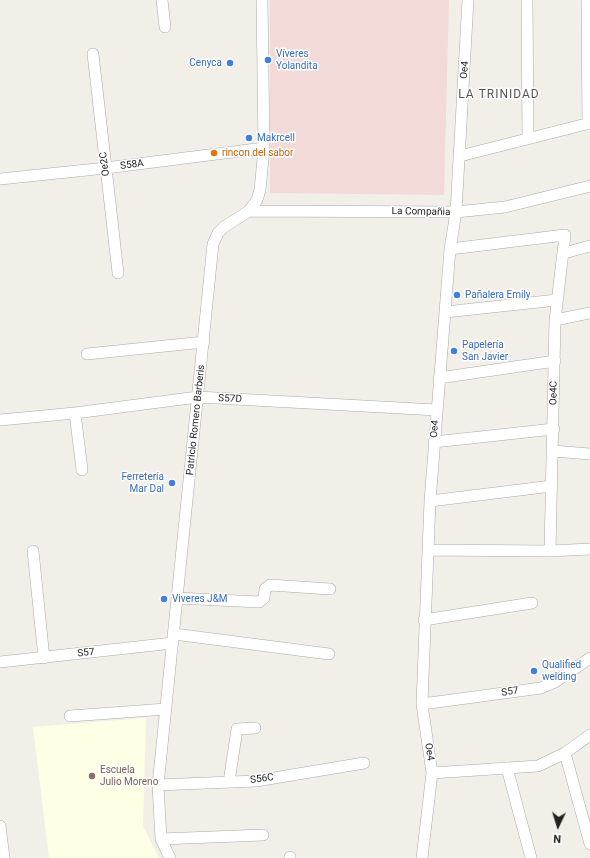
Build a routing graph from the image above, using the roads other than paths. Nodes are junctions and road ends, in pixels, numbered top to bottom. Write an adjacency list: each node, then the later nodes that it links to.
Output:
1 (162, 0): 6 (street)
2 (262, 0): 10 (street, Patricio Romero Barberis)
3 (468, 0): 11 (street, Oe4)
4 (526, 0): 9 (street)
5 (587, 0): 8 (street)
6 (165, 27)
7 (93, 54): 12 (street, Oe2C)
8 (589, 124): 9 (street)
9 (528, 139): 11 (street)
10 (264, 148): 12 (street, S58A); 15 (street, Patricio Romero Barberis)
11 (460, 156): 16 (street, Oe4)
12 (106, 168): 13 (street, S58A); 20 (street, Oe2C)
13 (0, 180)
14 (590, 186): 16 (street, La Compañia)
15 (249, 211): 16 (street, La Compañia); 25 (street, Patricio Romero Barberis)
16 (456, 212): 18 (street, Oe4)
17 (590, 246): 19 (street)
18 (450, 249): 19 (street, Oe4C); 22 (street, Oe4)
19 (564, 253): 21 (street, Oe4C)
20 (118, 273)
21 (557, 300): 22 (street); 24 (street, Oe4C)
22 (445, 312): 28 (street, Oe4)
23 (590, 313): 24 (street)
24 (555, 320): 27 (street, Oe4C)
25 (204, 342): 26 (street); 29 (street, Patricio Romero Barberis)
26 (87, 354)
27 (555, 361): 28 (street); 33 (street, Oe4C)
28 (439, 378): 30 (street, Oe4)
29 (198, 397): 30 (street, S57D); 31 (street, S57D); 45 (street, Patricio Romero Barberis)
30 (437, 410): 34 (street, Oe4)
31 (75, 413): 32 (street, S57D); 37 (street)
32 (0, 420)
33 (554, 428): 34 (street); 35 (street, Oe4C)
34 (434, 442): 39 (street, Oe4)
35 (553, 451): 36 (street); 38 (street, Oe4C)
36 (590, 454)
37 (82, 470)
38 (552, 486): 39 (street); 43 (street, Oe4C)
39 (430, 500): 41 (street, Oe4)
40 (590, 549): 43 (street)
41 (428, 550): 43 (street); 47 (street, Oe4)
42 (33, 551): 50 (street)
43 (550, 551)
44 (330, 589): 45 (street)
45 (178, 598): 48 (street, Patricio Romero Barberis)
46 (532, 602): 47 (street)
47 (424, 620): 53 (street, Oe4)
48 (173, 639): 49 (street, S57); 50 (street, S57); 54 (street, Patricio Romero Barberis)
49 (329, 654)
50 (44, 658): 52 (street, S57)
51 (590, 658): 53 (street, S57)
52 (0, 662)
53 (422, 704): 61 (street, Oe4)
54 (166, 708): 55 (street); 63 (street, Patricio Romero Barberis)
55 (70, 716)
56 (255, 728): 62 (street)
57 (590, 735): 58 (street)
58 (565, 753): 60 (street); 67 (street)
59 (364, 763): 62 (street, S56C)
60 (507, 768): 61 (street); 71 (street)
61 (432, 773): 70 (street, Oe4)
62 (229, 782): 63 (street, S56C)
63 (158, 785): 66 (street, Patricio Romero Barberis)
64 (0, 826): 68 (street)
65 (263, 835): 66 (street)
66 (161, 839): 69 (street, Patricio Romero Barberis)
67 (590, 844)
68 (4, 858)
69 (170, 858)
70 (422, 858)
71 (531, 858)

